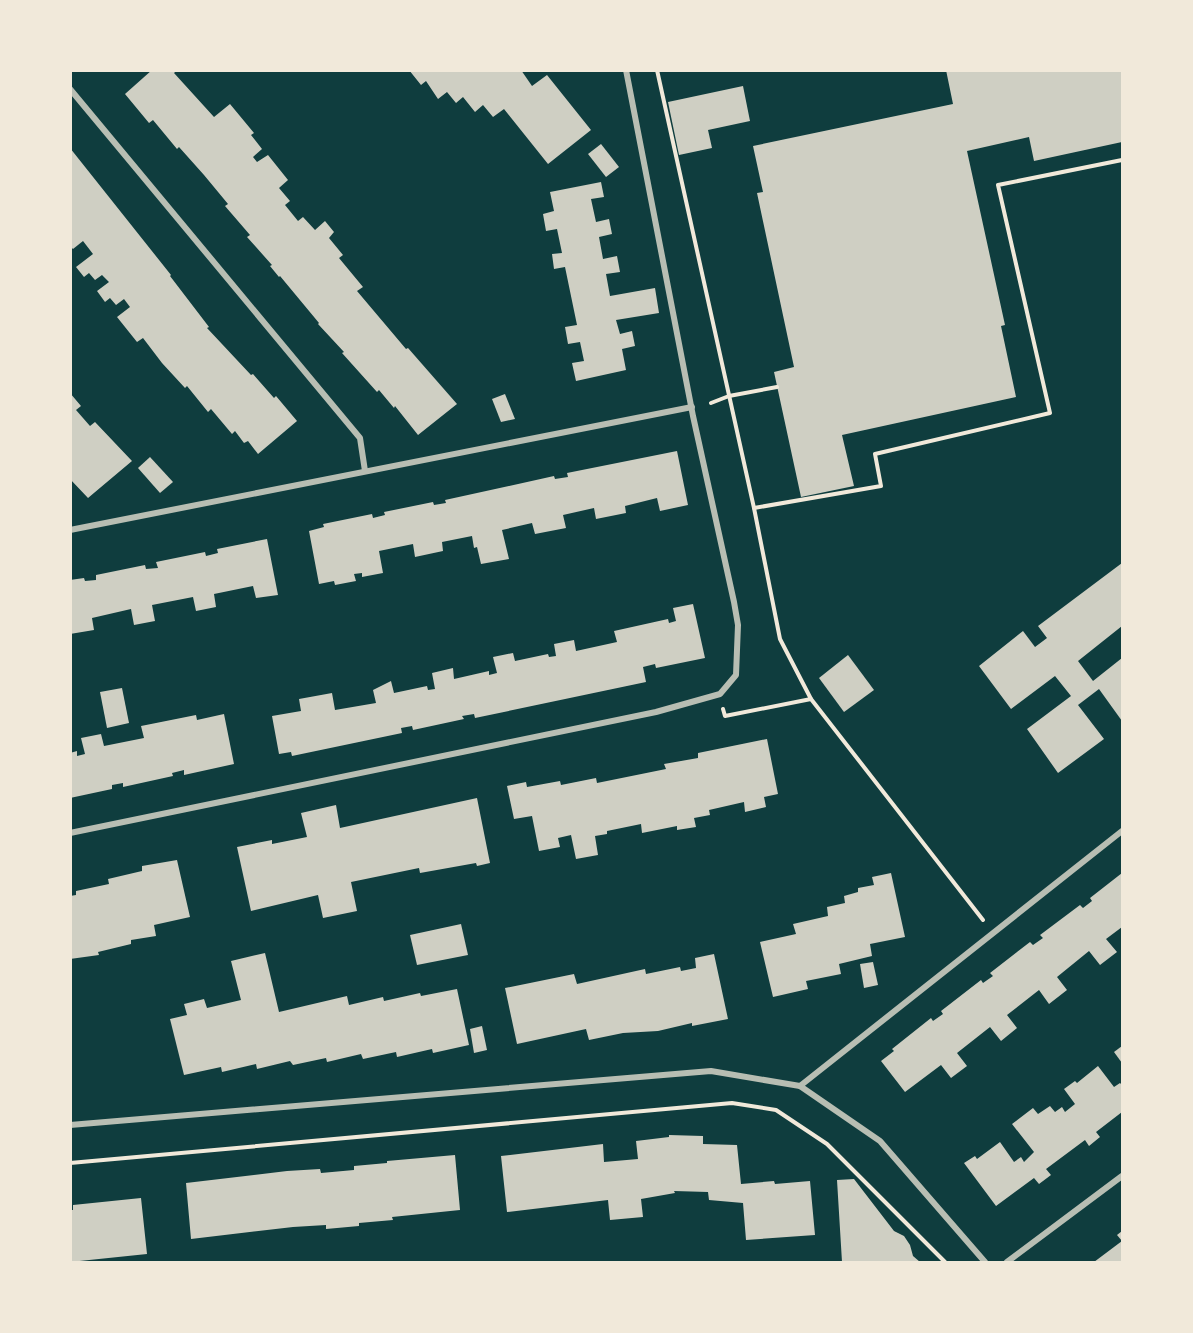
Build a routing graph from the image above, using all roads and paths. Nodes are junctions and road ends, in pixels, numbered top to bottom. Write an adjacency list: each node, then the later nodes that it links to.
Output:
1 (626, 70): 8 (street)
2 (657, 70): 6 (path)
3 (70, 89): 9 (street)
4 (1122, 160): 10 (path)
5 (777, 387): 6 (path)
6 (729, 396): 7 (path); 10 (path)
7 (711, 404)
8 (692, 407): 9 (street); 12 (street)
9 (365, 471): 11 (street)
10 (754, 508): 13 (path)
11 (70, 530)
12 (720, 694): 13 (path); 15 (street)
13 (812, 699): 16 (path)
14 (1122, 831): 16 (street)
15 (70, 833)
16 (993, 933): 17 (street)
17 (800, 1086): 18 (street); 21 (street)
18 (70, 1125)
19 (70, 1163): 22 (path)
20 (1122, 1176): 23 (street)
21 (980, 1261)
22 (945, 1263)
23 (1007, 1263)

